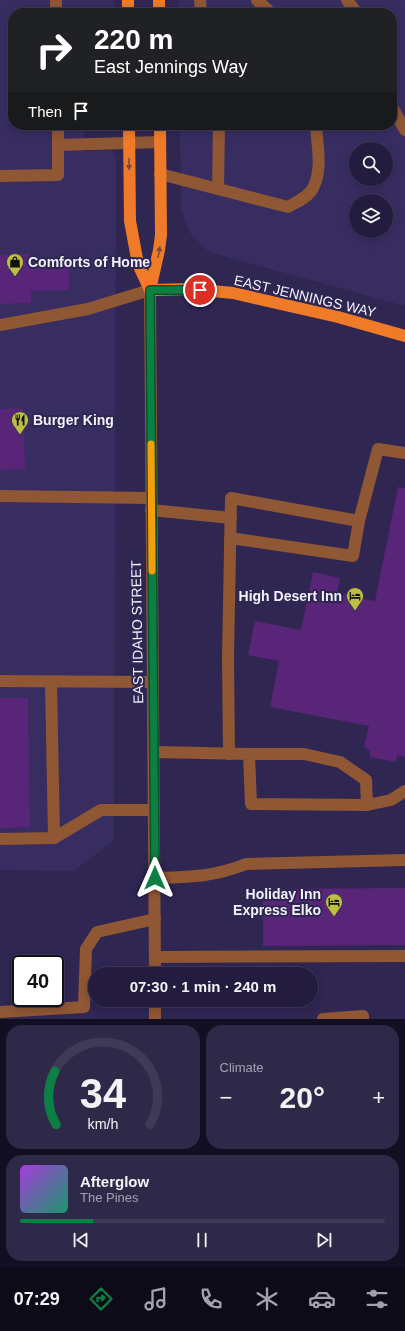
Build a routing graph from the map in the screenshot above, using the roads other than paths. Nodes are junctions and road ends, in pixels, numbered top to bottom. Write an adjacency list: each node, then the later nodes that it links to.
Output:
1 (257, 0): 3 (street)
2 (347, 0): 4 (street)
3 (266, 8)
4 (353, 8)
5 (397, 108): 11 (street)
6 (58, 130): 14 (street)
7 (129, 130): 13 (main road, EAST IDAHO STREET)
8 (160, 130): 12 (main road, EAST IDAHO STREET)
9 (219, 130): 17 (street)
10 (316, 130): 17 (street)
11 (405, 130)
12 (160, 142): 13 (street); 15 (main road, EAST IDAHO STREET)
13 (129, 143): 14 (street); 18 (main road, EAST IDAHO STREET, one-way to 18)
14 (58, 145): 16 (street)
15 (160, 174): 17 (street); 18 (main road, EAST IDAHO STREET, one-way to 15)
16 (0, 176)
17 (218, 189)
18 (150, 290): 19 (street); 20 (main road, EAST JENNINGS WAY); 23 (street, EAST IDAHO STREET)
19 (0, 325)
20 (405, 336)
21 (405, 453): 26 (street)
22 (0, 496): 23 (street)
23 (151, 498): 24 (street, EAST IDAHO STREET)
24 (151, 510): 25 (street); 30 (street, EAST IDAHO STREET)
25 (231, 518): 26 (street); 27 (street)
26 (359, 521): 27 (street)
27 (230, 538): 32 (street)
28 (0, 682): 29 (street)
29 (51, 682): 30 (street); 37 (street)
30 (152, 682): 31 (street, EAST IDAHO STREET)
31 (154, 752): 32 (street); 36 (street, EAST IDAHO STREET)
32 (230, 754): 33 (street)
33 (249, 754): 35 (street); 35 (street)
34 (405, 791): 35 (street)
35 (367, 805)
36 (154, 810): 37 (street); 40 (street, EAST IDAHO STREET)
37 (54, 838): 38 (street)
38 (0, 839)
39 (405, 860): 40 (street)
40 (155, 878): 41 (street, EAST IDAHO STREET)
41 (155, 919): 43 (street, EAST IDAHO STREET); 46 (street)
42 (405, 956): 43 (street)
43 (155, 957): 44 (street, EAST IDAHO STREET)
44 (155, 967)
45 (155, 1007): 47 (street)
46 (0, 1012)
47 (155, 1019)
48 (324, 1019): 49 (street)
49 (363, 1019)

